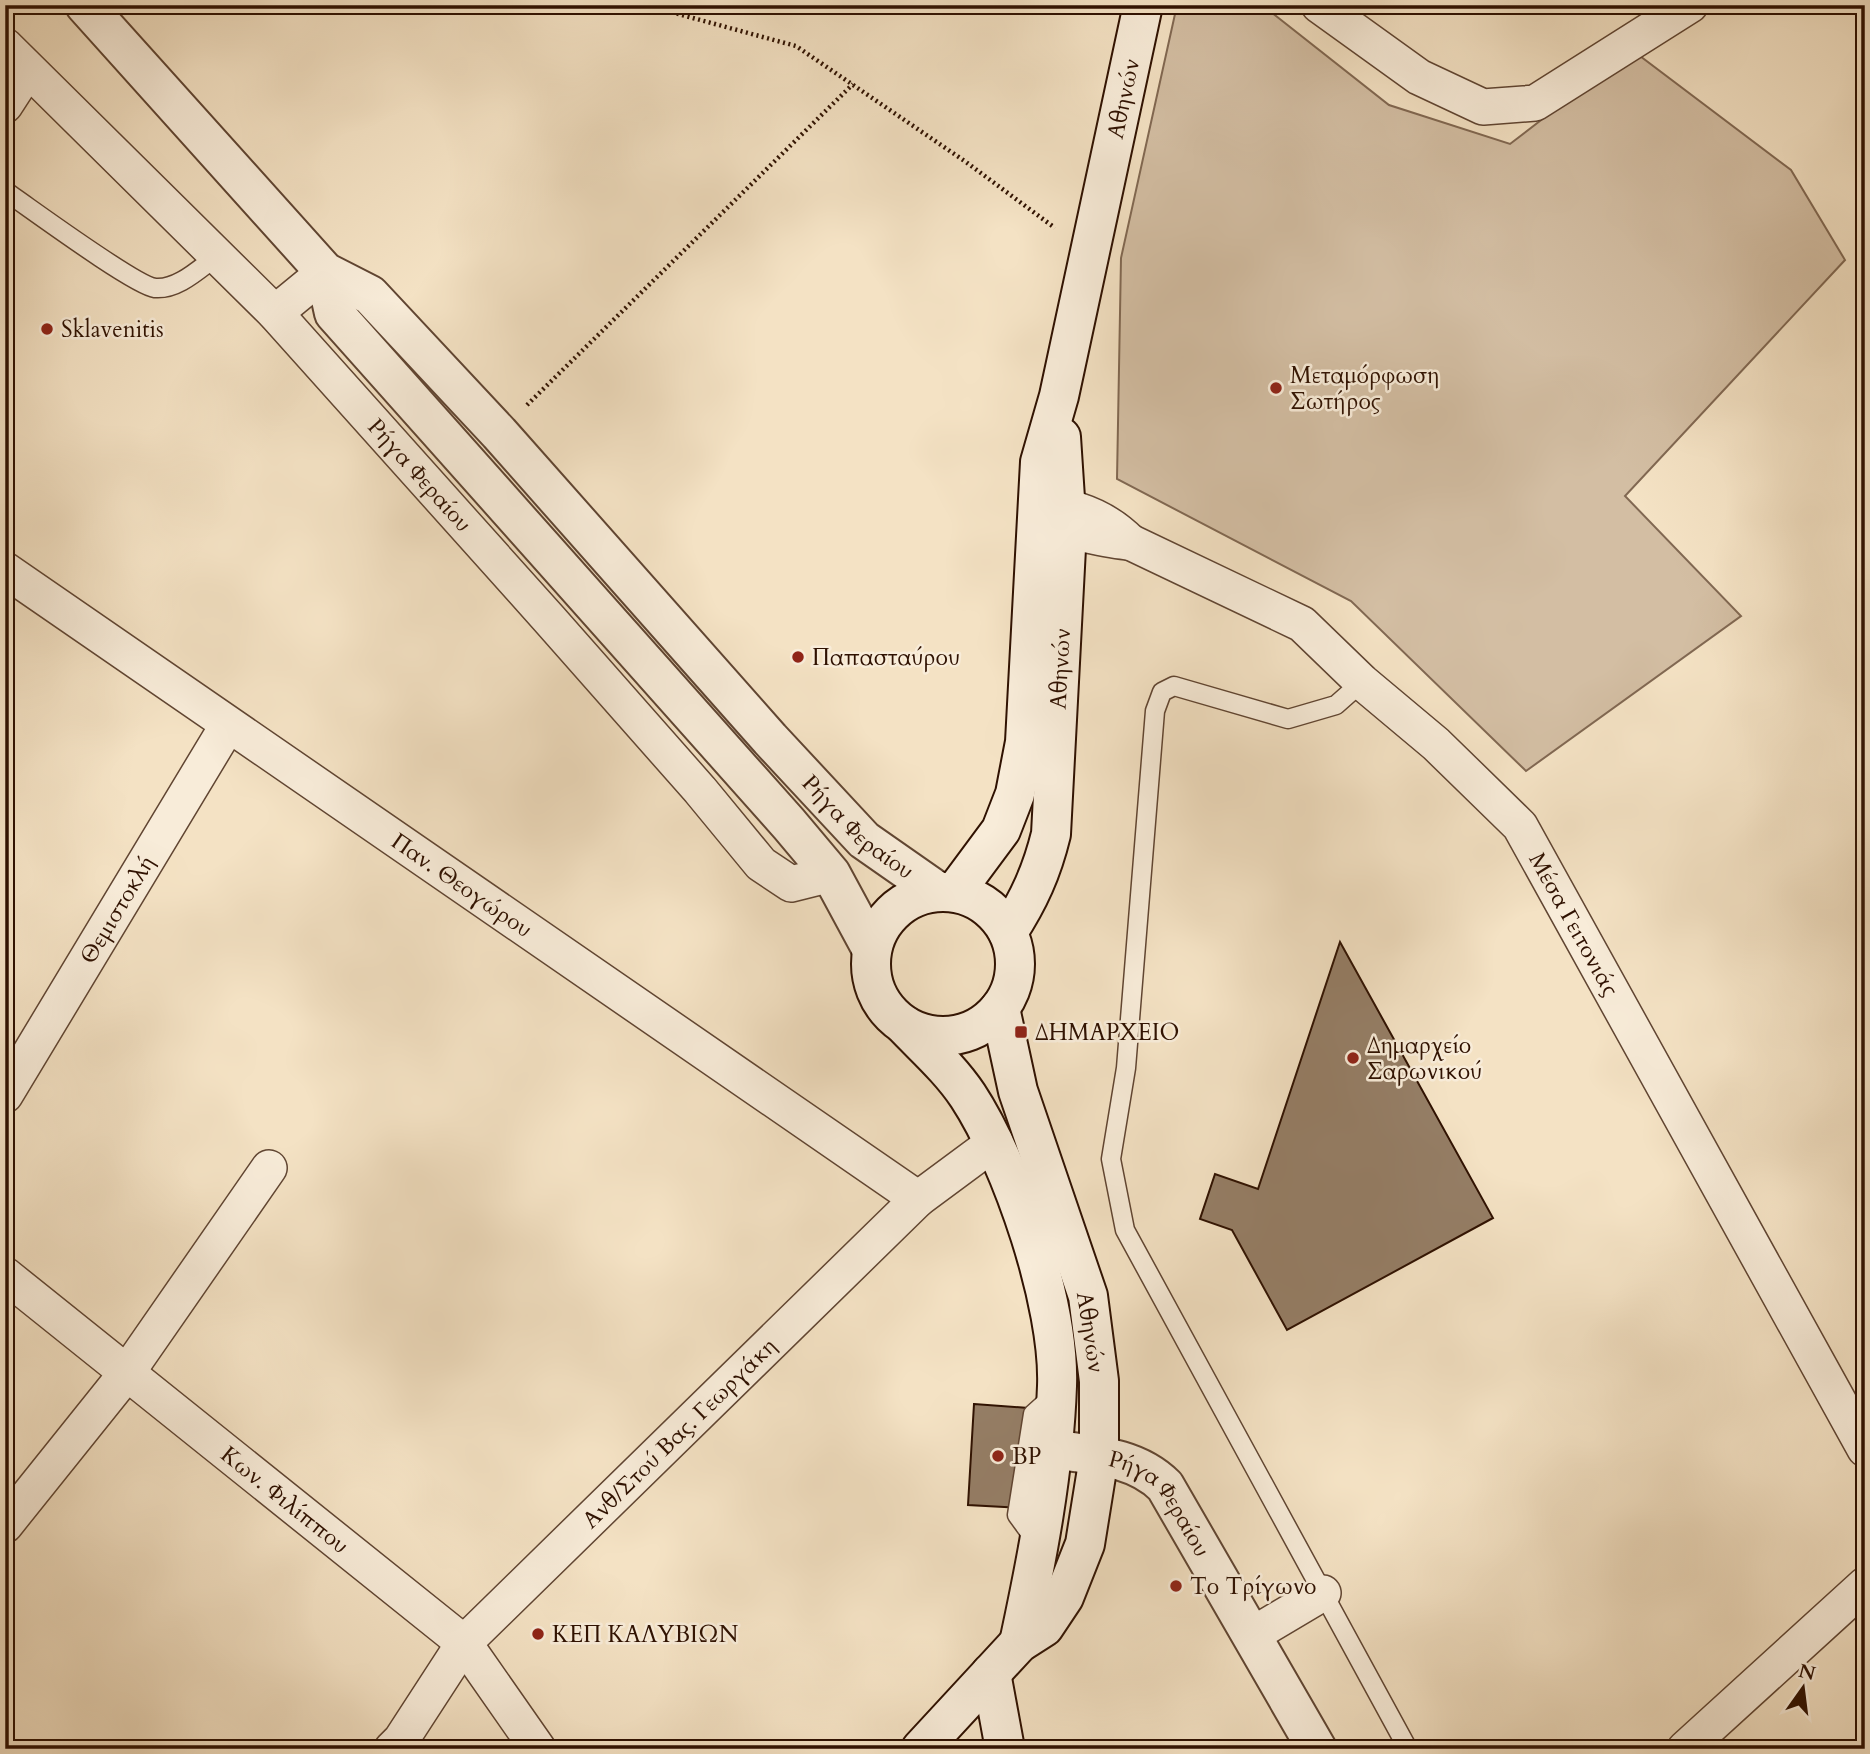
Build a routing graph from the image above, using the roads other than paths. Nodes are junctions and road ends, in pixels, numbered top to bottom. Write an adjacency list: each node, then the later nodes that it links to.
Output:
1 (85, 5): 9 (main road, Ρήγα Φεραίου)
2 (1143, 5): 11 (main road, Αθηνών)
3 (1319, 5): 4 (street)
4 (1690, 5)
5 (16, 58): 6 (street); 8 (street, Ρήγα Φεραίου)
6 (5, 105)
7 (5, 191): 8 (lane)
8 (217, 256): 10 (street, Ρήγα Φεραίου)
9 (325, 272): 10 (street); 15 (main road, Ρήγα Φεραίου); 16 (main road, Ρήγα Φεραίου)
10 (275, 313): 15 (street, Ρήγα Φεραίου)
11 (1052, 516): 13 (street, Μέσα Γειτονιάς); 16 (main road, Αθηνών); 17 (main road, Αθηνών)
12 (5, 570): 14 (street, Παν. Θεογώρου)
13 (1362, 682): 29 (street, Μέσα Γειτονιάς); 34 (lane)
14 (228, 725): 21 (street, Θεμιστοκλή); 24 (street, Παν. Θεογώρου)
15 (831, 874): 18 (main road, Ρήγα Φεραίου)
16 (946, 891): 17 (main road); 18 (main road)
17 (1008, 932): 19 (main road)
18 (871, 948): 20 (main road)
19 (1000, 1008): 20 (main road); 30 (main road, Αθηνών)
20 (904, 1025): 22 (main road, Αθηνών)
21 (5, 1095)
22 (995, 1142): 24 (street, Ανθ/Στού Βας. Γεωργάκη); 27 (main road, Αθηνών)
23 (270, 1168): 26 (street)
24 (918, 1199): 36 (street, Ανθ/Στού Βας. Γεωργάκη)
25 (5, 1275): 26 (street, Κων. Φιλίππου)
26 (126, 1374): 31 (street); 36 (street, Κων. Φιλίππου)
27 (1056, 1394): 28 (main road, Αθηνών); 32 (lane)
28 (1051, 1449): 30 (main road, Ρήγα Φεραίου); 32 (main road, Αθηνών)
29 (1865, 1449)
30 (1099, 1457): 35 (main road, Ρήγα Φεραίου); 37 (main road, Αθηνών)
31 (5, 1525)
32 (1038, 1544): 37 (main road, Αθηνών)
33 (1865, 1585): 45 (street)
34 (1323, 1593): 35 (street); 44 (lane)
35 (1252, 1634): 43 (main road, Ρήγα Φεραίου)
36 (464, 1643): 39 (street, Ανθ/Στού Βας. Γεωργάκη); 40 (street, Κων. Φιλίππου)
37 (1018, 1643): 38 (main road, Αθηνών)
38 (991, 1673): 41 (main road, Αθηνών); 42 (main road)
39 (392, 1749)
40 (538, 1749)
41 (921, 1749)
42 (1005, 1749)
43 (1317, 1749)
44 (1409, 1749)
45 (1685, 1749)

